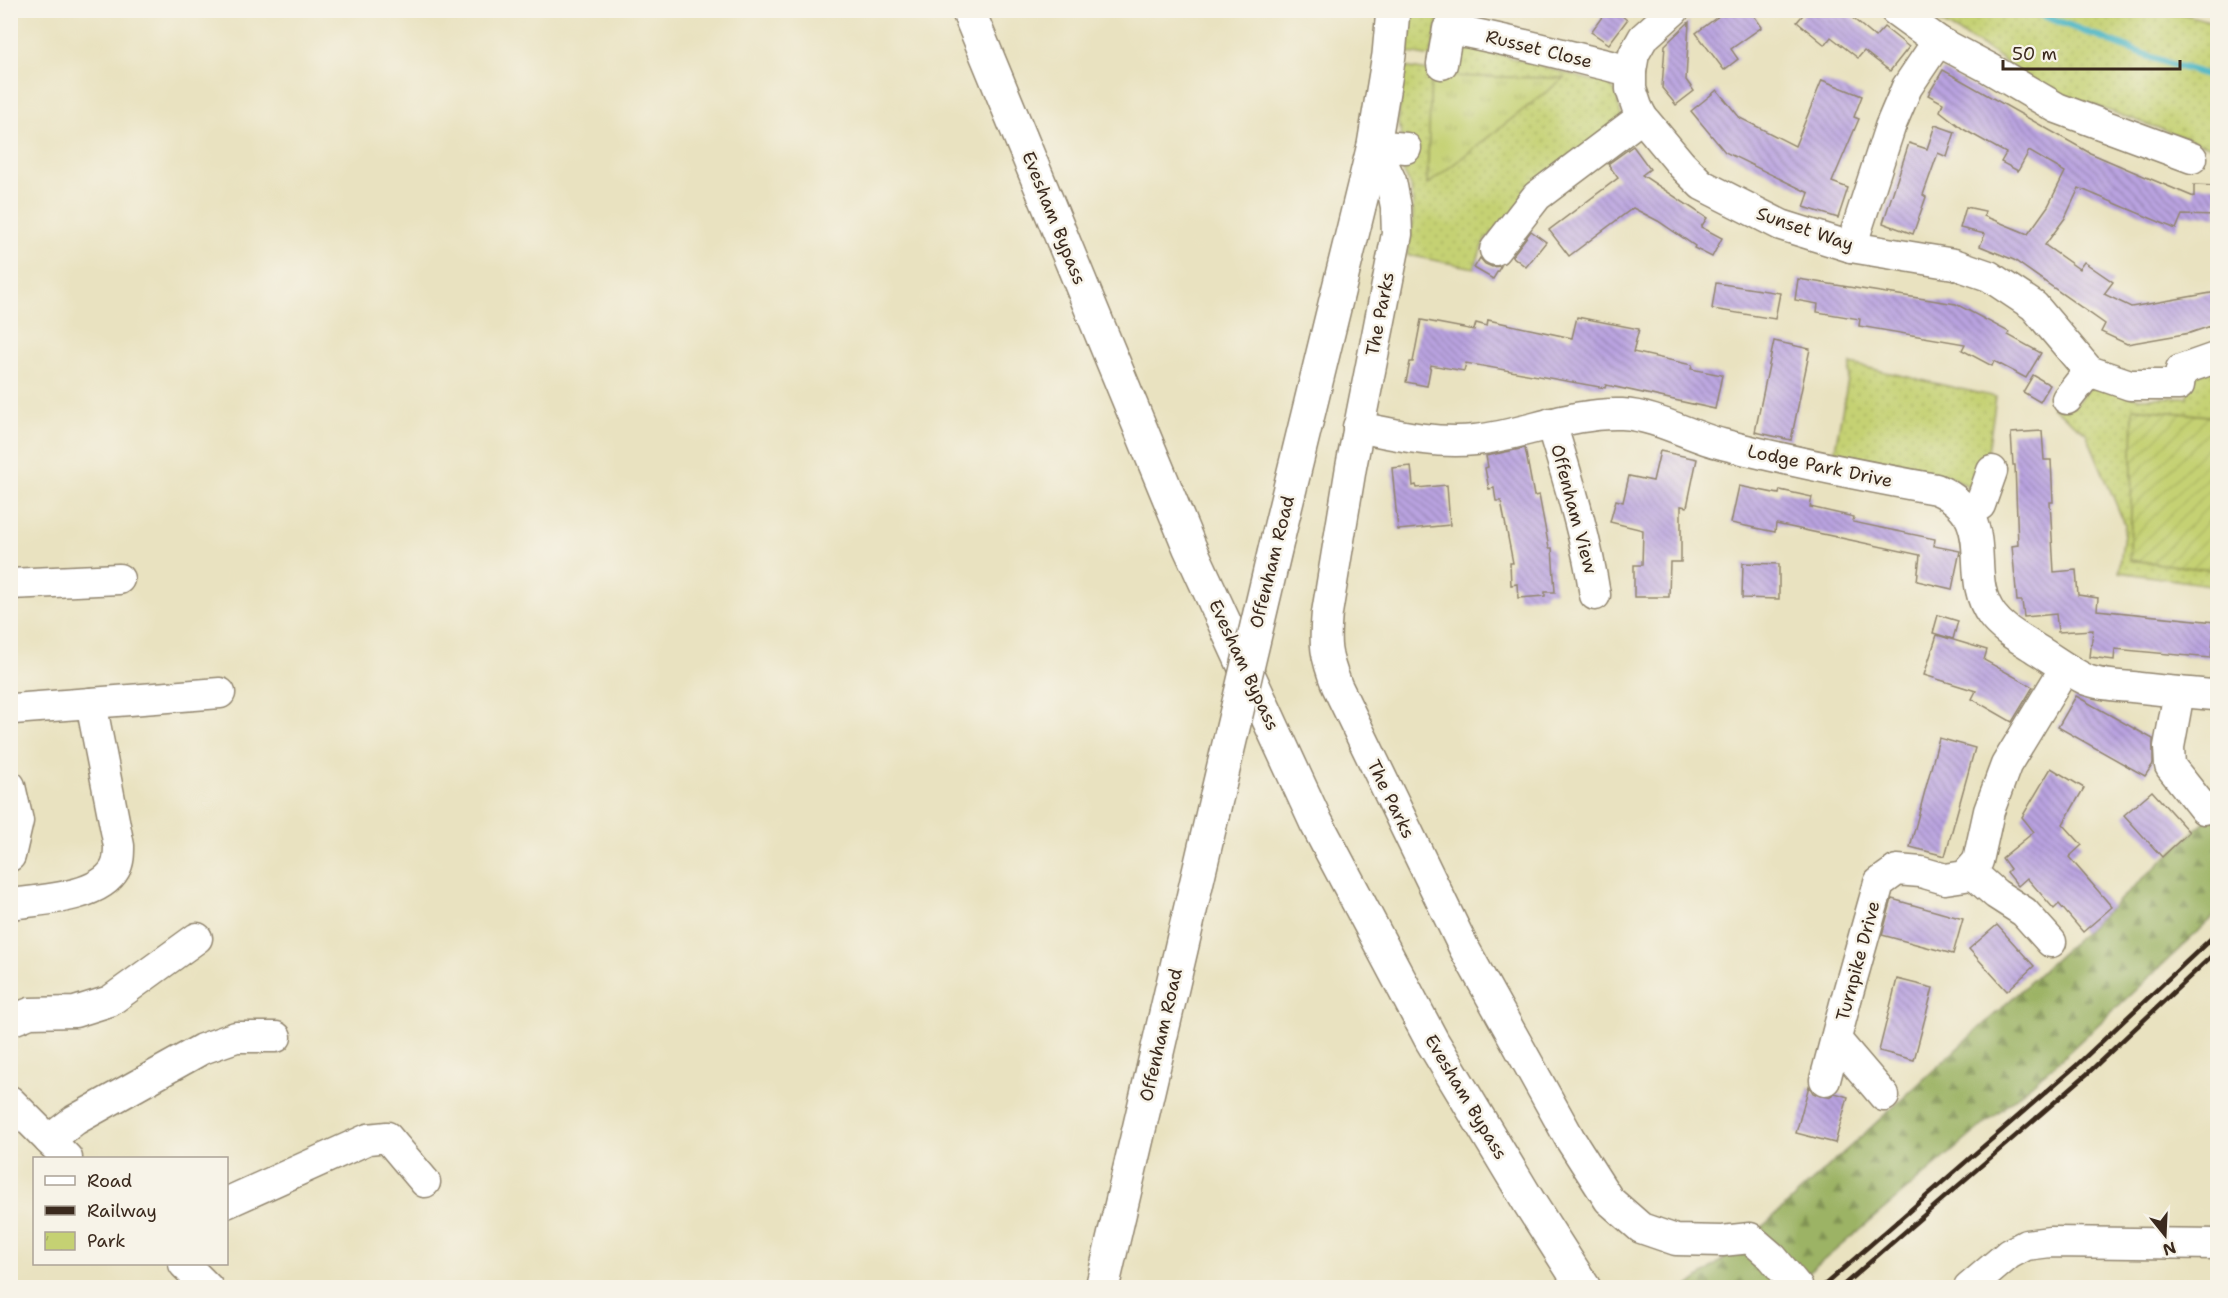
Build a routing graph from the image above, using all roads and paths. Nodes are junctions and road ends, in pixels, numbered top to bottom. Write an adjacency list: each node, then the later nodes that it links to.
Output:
1 (968, 10): 53 (main road, Evesham Bypass)
2 (1393, 10): 10 (main road, Offenham Road)
3 (1674, 10): 8 (street, Sunset Way)
4 (1896, 12): 6 (street)
5 (1448, 20): 7 (street, Russet Close); 8 (street, Russet Close)
6 (1938, 41): 12 (street); 13 (street)
7 (1442, 64)
8 (1631, 71): 9 (street, Sunset Way)
9 (1642, 117): 13 (street, Sunset Way); 14 (street)
10 (1374, 145): 11 (street); 19 (street, The Parks); 52 (main road, Offenham Road, bridge)
11 (1406, 148)
12 (2192, 158)
13 (1851, 247): 16 (street, Sunset Way)
14 (1495, 250)
15 (2217, 357): 16 (street)
16 (2089, 371): 17 (street)
17 (2067, 399)
18 (1551, 423): 19 (street, Lodge Park Drive); 21 (street, Lodge Park Drive); 24 (street, Offenham View)
19 (1358, 427): 50 (street, The Parks)
20 (1992, 471): 21 (street)
21 (1968, 512): 25 (street)
22 (119, 579): 23 (street)
23 (10, 584)
24 (1595, 595)
25 (2065, 668): 26 (street); 34 (street)
26 (2179, 692): 28 (street); 32 (street)
27 (220, 693): 29 (street)
28 (2216, 693)
29 (91, 703): 30 (street); 35 (street)
30 (10, 708)
31 (10, 786): 33 (street)
32 (2204, 809)
33 (10, 856)
34 (1970, 871): 37 (street); 40 (street, Turnpike Drive)
35 (10, 904)
36 (197, 938): 38 (street)
37 (2052, 942)
38 (10, 1021)
39 (276, 1037): 45 (street)
40 (1837, 1041): 41 (street, Turnpike Drive); 42 (street, Turnpike Drive); 43 (street)
41 (1873, 1048)
42 (1825, 1080)
43 (1884, 1096)
44 (10, 1101): 45 (street)
45 (58, 1149)
46 (425, 1182): 47 (street)
47 (228, 1202)
48 (2217, 1244): 54 (street)
49 (186, 1265): 51 (street)
50 (1794, 1283)
51 (208, 1287)
52 (1101, 1287)
53 (1584, 1287)
54 (1969, 1287)

